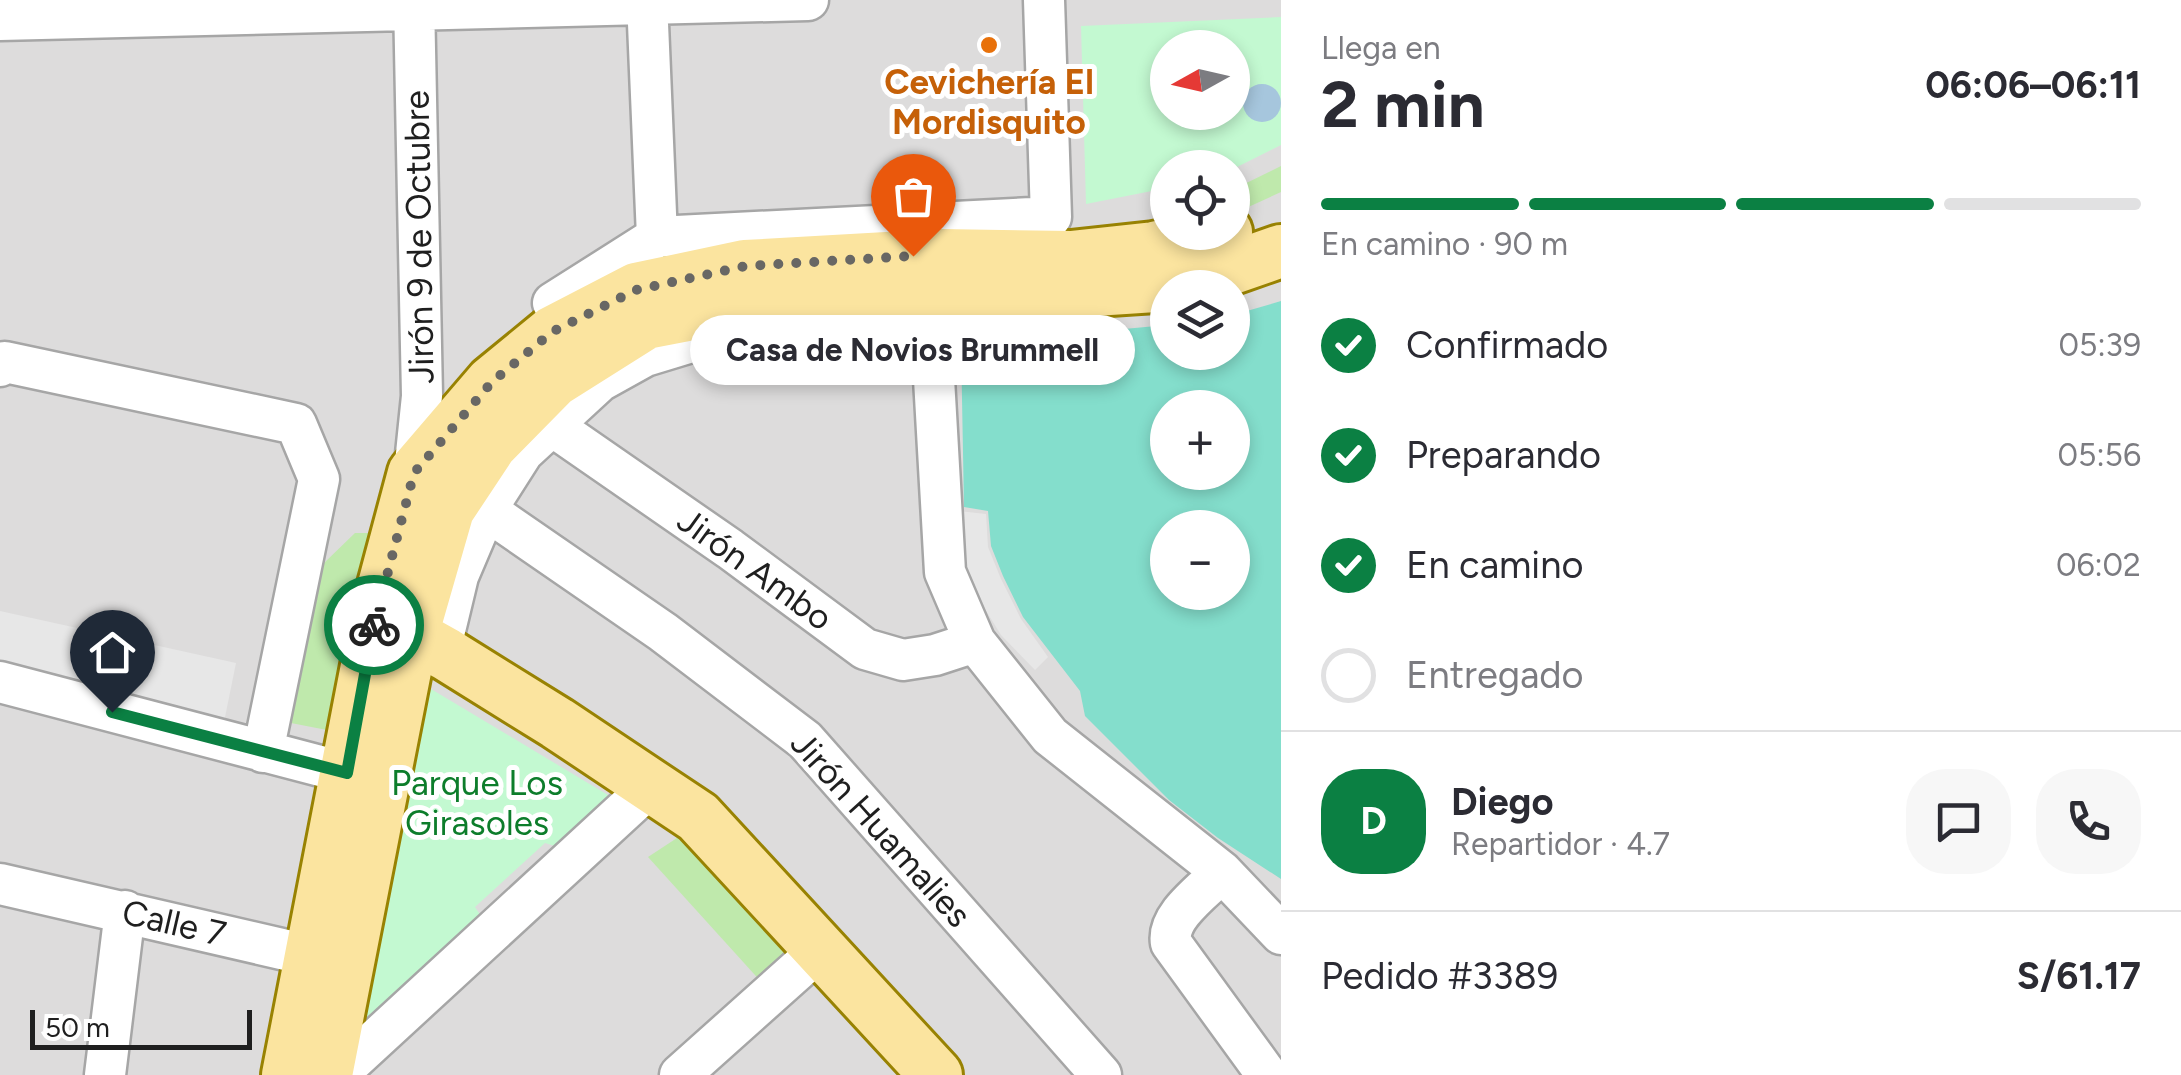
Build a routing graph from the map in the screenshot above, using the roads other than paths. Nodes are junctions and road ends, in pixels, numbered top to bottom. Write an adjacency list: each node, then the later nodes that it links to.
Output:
1 (808, 0): 3 (street)
2 (1044, 0): 8 (street)
3 (647, 2): 4 (street); 8 (street)
4 (415, 5): 5 (street); 15 (street, Jirón 9 de Octubre)
5 (188, 8): 6 (street)
6 (0, 20)
7 (1281, 211): 9 (main road)
8 (657, 236): 10 (street)
9 (1240, 253): 15 (main road); 17 (main road)
10 (553, 303)
11 (1150, 304): 12 (street)
12 (931, 326): 14 (street); 18 (street)
13 (0, 366): 20 (street)
14 (550, 425): 16 (street); 18 (street, Jirón Ambo)
15 (414, 473): 17 (main road)
16 (486, 510): 17 (street); 35 (street, Jirón Huamalies)
17 (409, 637): 21 (main road); 22 (main road); 28 (main road)
18 (975, 642): 23 (street)
19 (0, 682): 20 (street)
20 (263, 752): 21 (street)
21 (347, 773): 28 (main road)
22 (651, 786): 27 (main road); 32 (street)
23 (1222, 872): 26 (street); 36 (street)
24 (0, 884): 25 (street, Calle 7)
25 (125, 911): 28 (street, Calle 7); 29 (street)
26 (1281, 934)
27 (822, 948): 33 (street); 34 (main road)
28 (328, 959): 30 (main road); 31 (main road)
29 (105, 1075)
30 (288, 1075)
31 (326, 1075)
32 (337, 1075)
33 (680, 1075)
34 (936, 1075)
35 (1100, 1075)
36 (1267, 1075)

